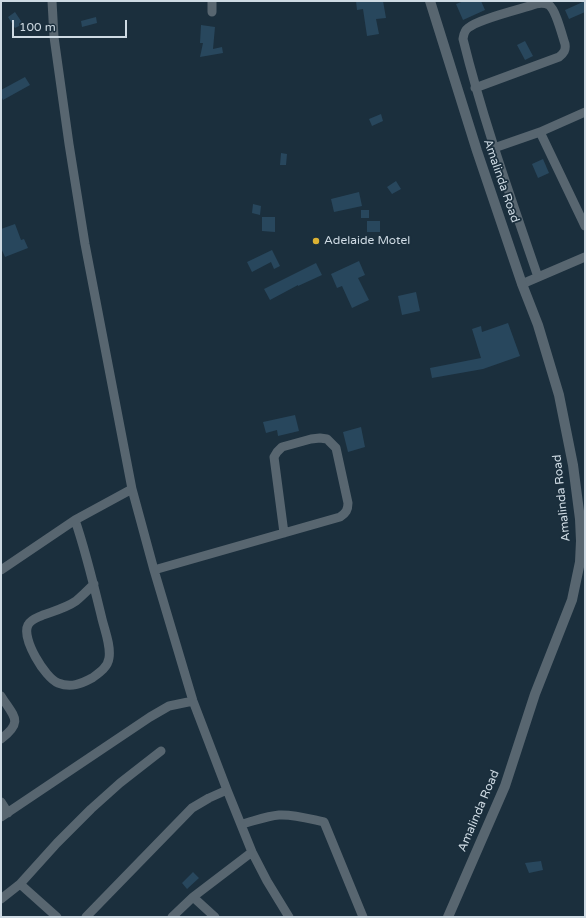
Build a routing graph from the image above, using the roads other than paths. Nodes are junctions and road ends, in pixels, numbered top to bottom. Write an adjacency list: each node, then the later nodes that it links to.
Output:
1 (52, 1): 13 (street)
2 (212, 1): 4 (street)
3 (430, 1): 12 (street, Amalinda Road)
4 (212, 12)
5 (475, 88): 5 (street); 8 (street)
6 (585, 112): 7 (street)
7 (540, 132): 8 (street); 9 (street)
8 (494, 148): 11 (street)
9 (585, 226)
10 (585, 257): 11 (street)
11 (538, 277): 12 (street)
12 (522, 284): 37 (street, Amalinda Road)
13 (132, 489): 14 (street); 17 (street)
14 (75, 520): 16 (street); 18 (street)
15 (284, 533): 15 (street); 17 (street)
16 (1, 570)
17 (154, 570): 20 (street)
18 (94, 584): 18 (street)
19 (1, 696): 21 (street)
20 (193, 701): 23 (street); 25 (street)
21 (1, 739)
22 (161, 751): 28 (street)
23 (227, 790): 26 (street); 32 (street)
24 (1, 802): 25 (street)
25 (4, 815)
26 (242, 824): 27 (street); 36 (street)
27 (252, 852): 29 (street); 35 (street)
28 (20, 884): 30 (street); 31 (street)
29 (193, 897): 33 (street); 34 (street)
30 (1, 899)
31 (57, 917)
32 (86, 917)
33 (172, 917)
34 (215, 917)
35 (289, 917)
36 (363, 917)
37 (448, 917)

